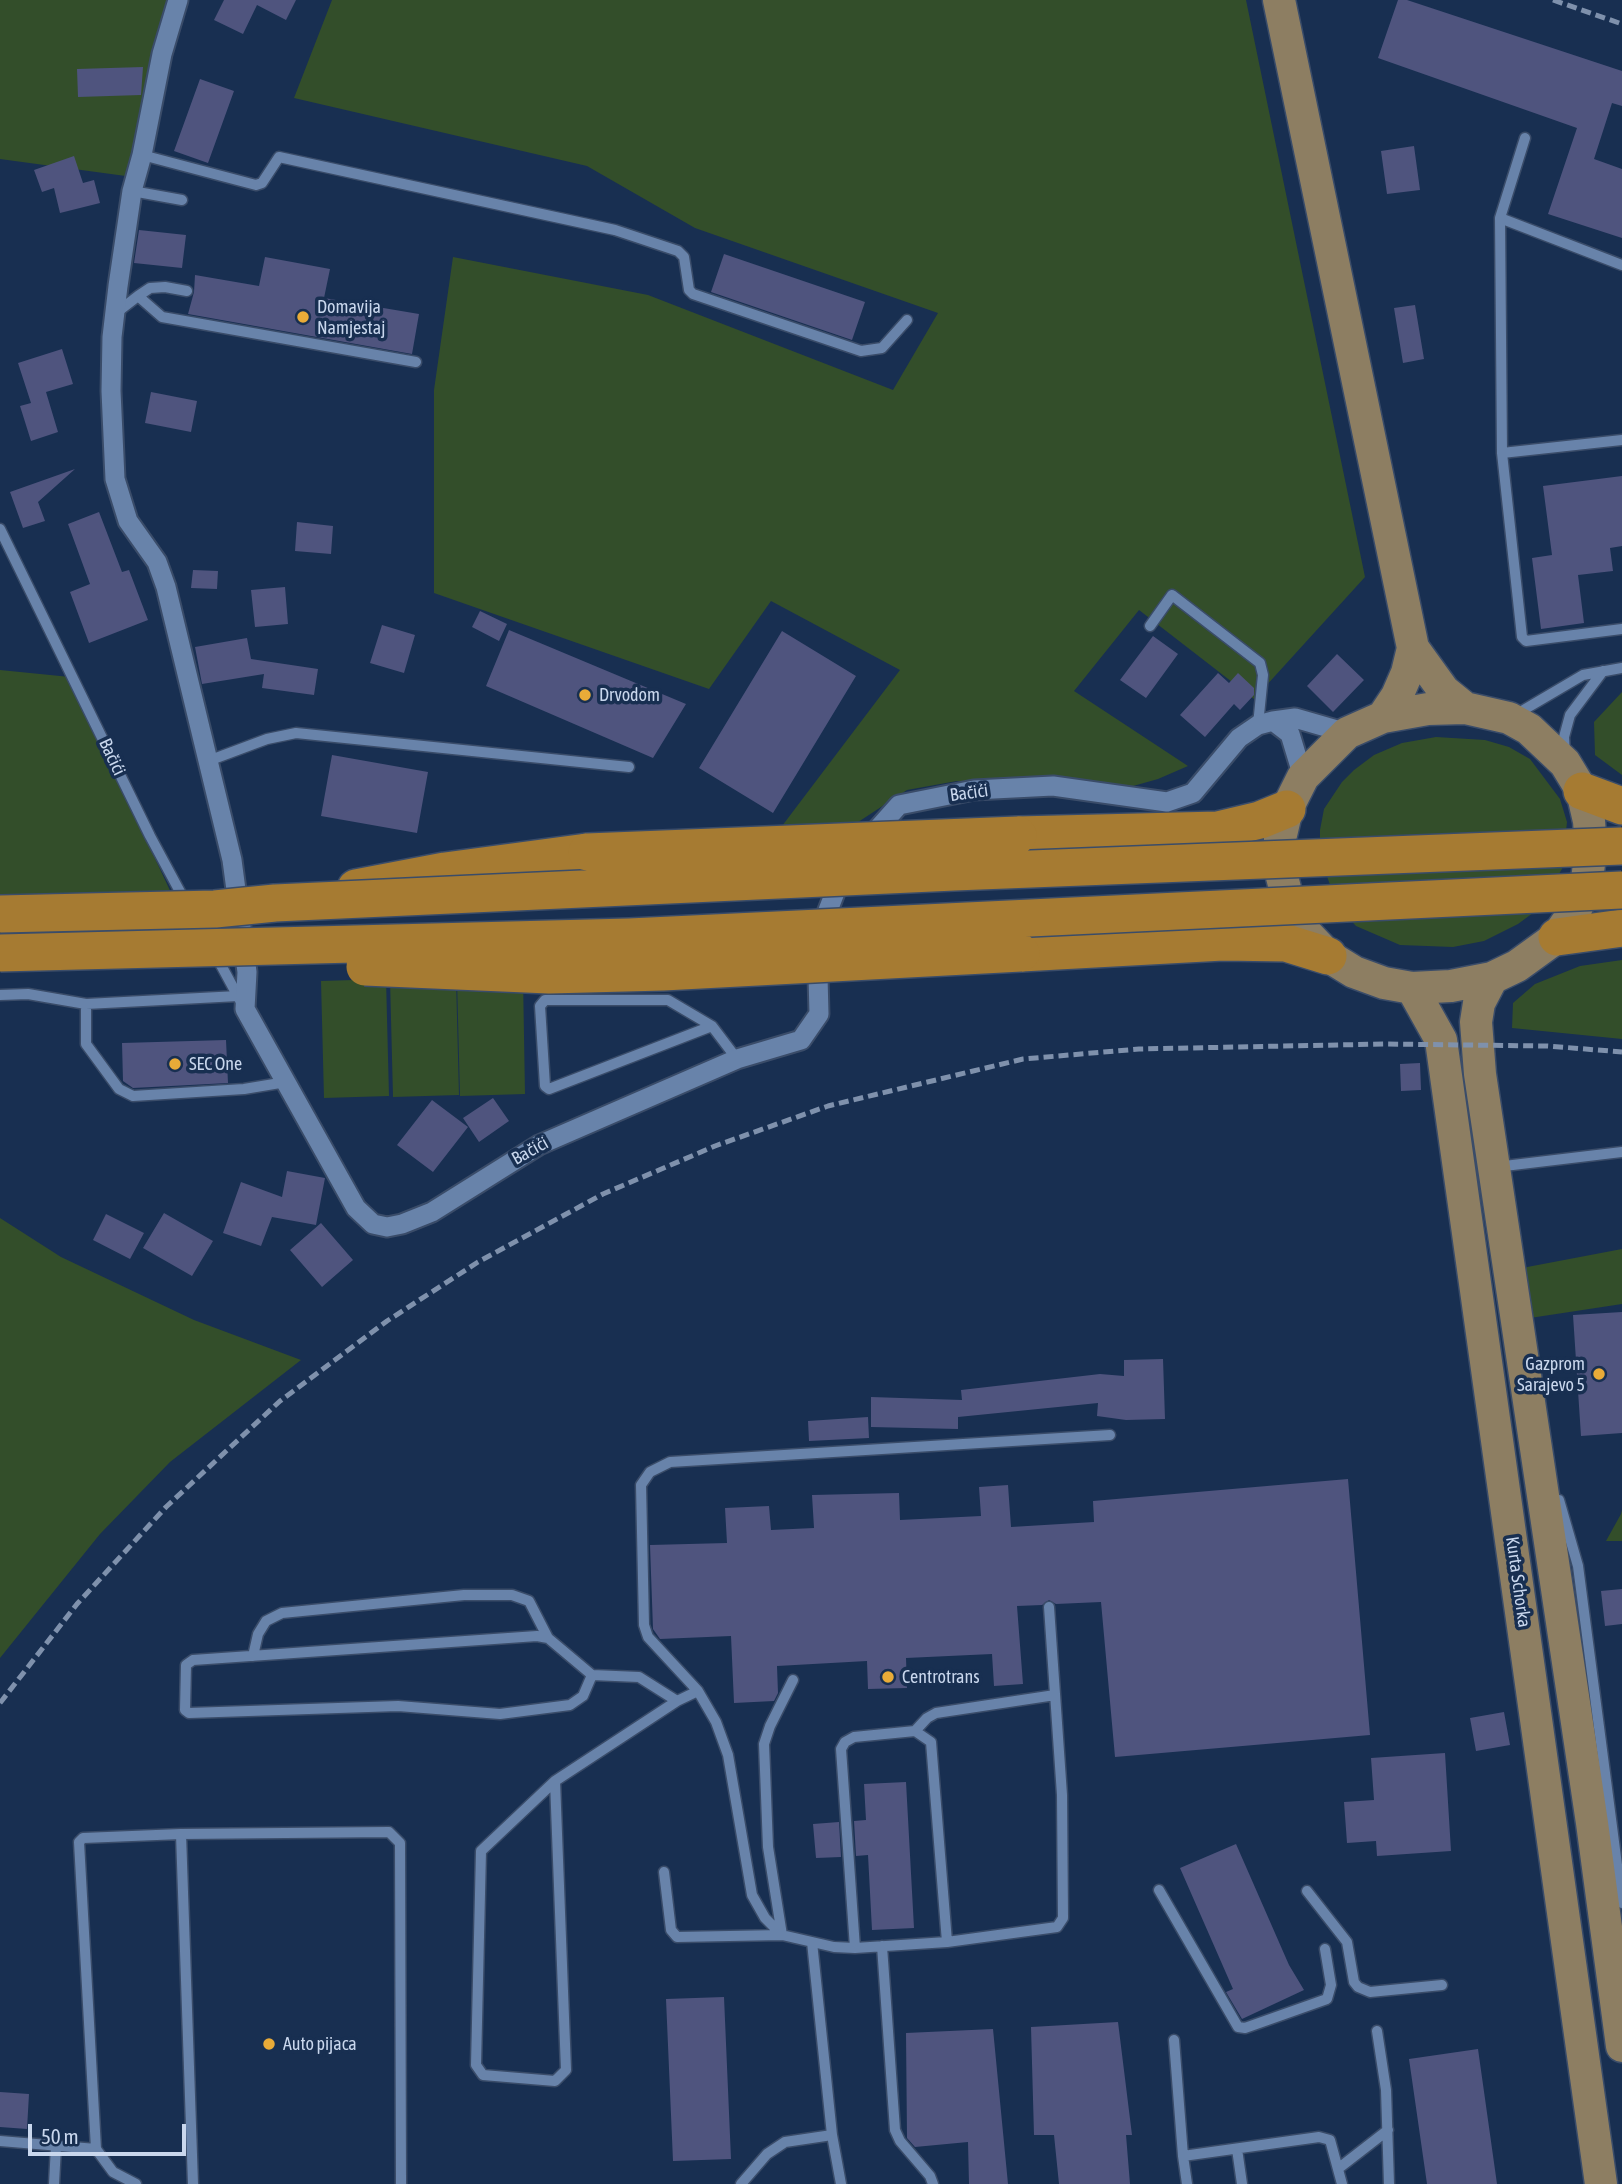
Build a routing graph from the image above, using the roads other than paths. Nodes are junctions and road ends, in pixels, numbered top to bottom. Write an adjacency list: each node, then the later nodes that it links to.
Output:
1 (178, 0): 4 (street)
2 (1279, 0): 19 (main road)
3 (1525, 138): 7 (lane)
4 (142, 155): 5 (street); 12 (lane)
5 (132, 191): 6 (lane); 11 (street)
6 (182, 200)
7 (1500, 218): 8 (lane); 15 (lane)
8 (1622, 265)
9 (187, 291): 10 (lane)
10 (138, 296): 11 (lane); 13 (lane)
11 (116, 313): 27 (street)
12 (907, 320)
13 (416, 362)
14 (1622, 440): 15 (lane)
15 (1502, 453): 18 (lane)
16 (0, 529): 36 (lane, Bačići)
17 (1150, 626): 25 (lane)
18 (1622, 629)
19 (1413, 648): 22 (main road); 23 (main road)
20 (1622, 668): 21 (lane)
21 (1603, 671): 24 (lane); 29 (lane)
22 (1465, 708): 23 (main road); 24 (main road)
23 (1383, 717): 26 (main road)
24 (1510, 718): 29 (main road)
25 (1266, 723): 26 (street); 30 (street); 49 (street, Bačići)
26 (1347, 733): 30 (main road)
27 (207, 762): 28 (lane); 46 (street)
28 (629, 767)
29 (1574, 777): 31 (highway); 38 (main road)
30 (1295, 793): 34 (highway, bridge); 41 (main road)
31 (1622, 806)
32 (1622, 846): 34 (highway, bridge)
33 (1622, 891): 40 (highway, bridge)
34 (275, 903): 35 (highway, bridge)
35 (0, 914)
36 (194, 916)
37 (1622, 928): 38 (highway)
38 (1557, 937): 43 (main road)
39 (207, 939): 46 (lane, Bačići)
40 (0, 953)
41 (1328, 956): 42 (highway, bridge); 44 (main road)
42 (0, 968)
43 (1492, 978): 44 (main road); 52 (main road, Kurta Schorka)
44 (1412, 988): 101 (main road, Kurta Schorka)
45 (0, 995): 47 (lane)
46 (242, 1003): 47 (lane); 50 (street, Bačići)
47 (86, 1004): 50 (lane)
48 (712, 1026): 48 (lane); 49 (lane)
49 (737, 1059): 50 (street, Bačići)
50 (286, 1082)
51 (1622, 1152): 52 (lane)
52 (1492, 1167): 53 (main road, Kurta Schorka)
53 (1520, 1356): 54 (lane); 81 (main road, Kurta Schorka)
54 (1543, 1414)
55 (1110, 1435): 62 (lane)
56 (1558, 1494): 71 (lane)
57 (1049, 1607): 63 (lane)
58 (548, 1638): 59 (lane); 59 (lane); 60 (lane)
59 (253, 1656): 60 (lane)
60 (592, 1675): 64 (lane)
61 (793, 1680): 72 (lane)
62 (698, 1691): 64 (lane); 72 (lane)
63 (1055, 1695): 65 (lane); 74 (lane)
64 (677, 1701): 66 (lane)
65 (915, 1731): 74 (lane); 76 (lane)
66 (555, 1781): 66 (lane)
67 (181, 1834): 86 (lane); 92 (lane); 93 (lane)
68 (664, 1872): 72 (lane)
69 (1158, 1889): 77 (lane)
70 (1307, 1891): 78 (lane)
71 (1622, 1903)
72 (782, 1935): 73 (lane)
73 (812, 1942): 76 (lane); 83 (lane)
74 (947, 1942): 75 (lane)
75 (882, 1946): 76 (lane); 96 (lane)
76 (855, 1948)
77 (1325, 1949)
78 (1441, 1984)
79 (1377, 2031): 82 (lane)
80 (1174, 2040): 88 (lane)
81 (1622, 2046)
82 (1388, 2130): 89 (lane); 100 (lane)
83 (832, 2134): 94 (lane); 95 (lane)
84 (0, 2141): 85 (lane)
85 (56, 2146): 86 (lane); 90 (lane)
86 (96, 2149): 91 (lane)
87 (1237, 2149): 88 (lane); 89 (lane); 98 (lane)
88 (1183, 2156): 97 (lane)
89 (1339, 2168): 99 (lane)
90 (54, 2184)
91 (136, 2184)
92 (193, 2184)
93 (401, 2184)
94 (741, 2184)
95 (841, 2184)
96 (933, 2184)
97 (1187, 2184)
98 (1242, 2184)
99 (1342, 2184)
100 (1389, 2184)
101 (1601, 2184)

